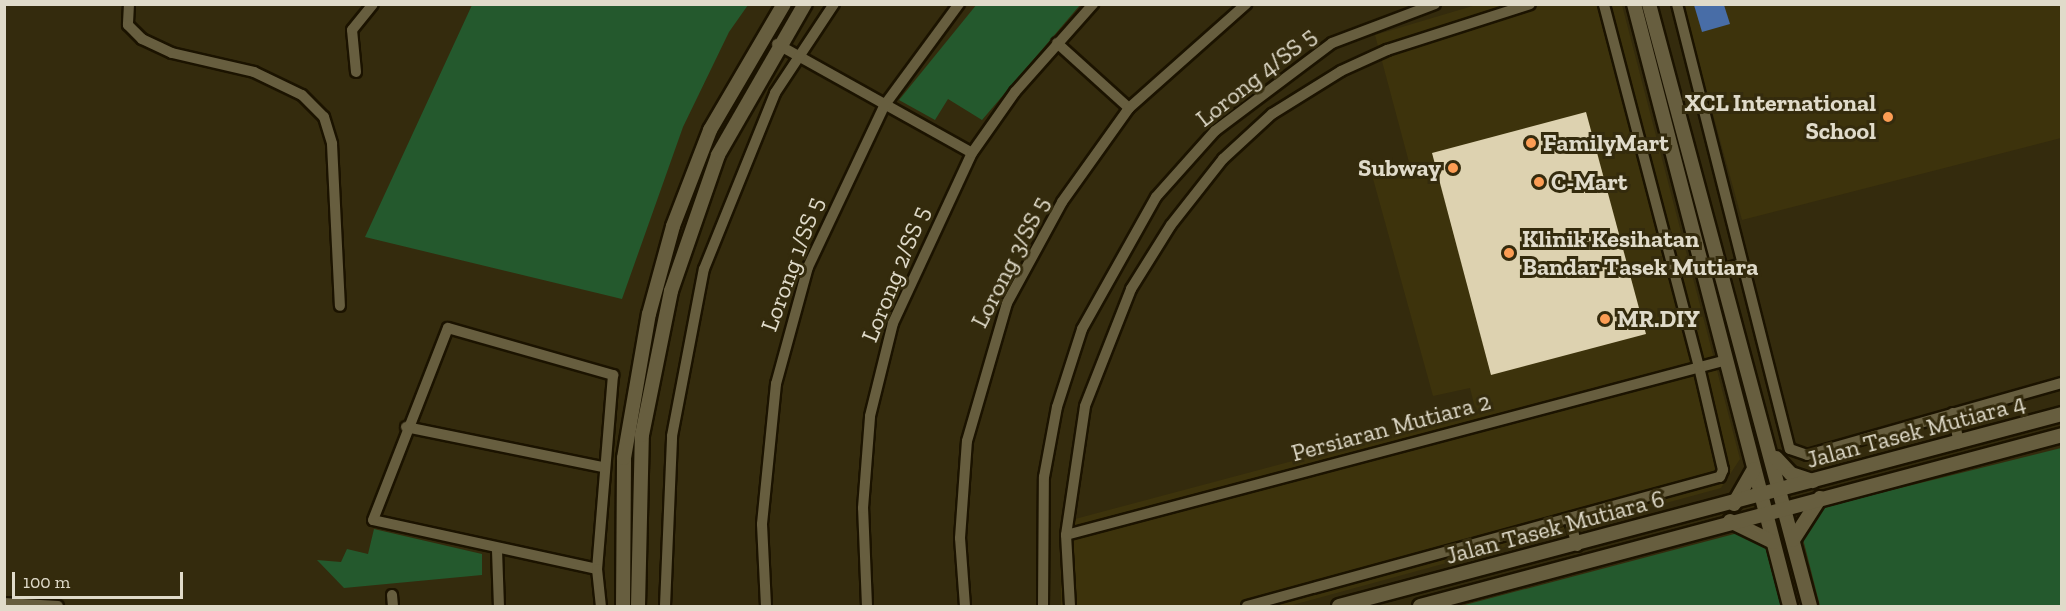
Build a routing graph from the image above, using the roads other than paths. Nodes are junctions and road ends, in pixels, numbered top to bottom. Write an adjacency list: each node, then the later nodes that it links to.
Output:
1 (129, 4): 26 (street)
2 (373, 4): 18 (street)
3 (784, 4): 60 (street)
4 (805, 4): 16 (street)
5 (834, 4): 17 (street)
6 (959, 4): 19 (street, Lorong 1/SS 5)
7 (1093, 4): 15 (street, Lorong 2/SS 5)
8 (1246, 4): 20 (street, Lorong 3/SS 5)
9 (1435, 4): 66 (street, Lorong 4/SS 5)
10 (1530, 4): 47 (street)
11 (1604, 4): 28 (street)
12 (1634, 4): 22 (street)
13 (1649, 4): 21 (street)
14 (1677, 4): 24 (street)
15 (1057, 43): 20 (street); 23 (street, Lorong 2/SS 5)
16 (777, 44): 17 (street); 61 (street)
17 (800, 55): 19 (street); 62 (street)
18 (356, 72)
19 (884, 106): 23 (street); 63 (street, Lorong 1/SS 5)
20 (1129, 108): 65 (street, Lorong 3/SS 5)
21 (1680, 118): 22 (street); 25 (street)
22 (1665, 122): 27 (street)
23 (972, 153): 64 (street, Lorong 2/SS 5)
24 (1742, 264): 25 (street); 30 (street)
25 (1722, 270): 35 (street)
26 (340, 306)
27 (1727, 360): 28 (street, Persiaran Mutiara 2); 37 (street)
28 (1699, 367): 46 (street); 47 (street, Persiaran Mutiara 2)
29 (2061, 383): 30 (street)
30 (1953, 413): 34 (street)
31 (2061, 414): 34 (street, Jalan Tasek Mutiara 4)
32 (405, 427): 36 (street); 36 (street); 51 (street)
33 (2061, 435): 41 (street, Jalan Tasek Mutiara 4)
34 (1959, 443): 38 (street, Jalan Tasek Mutiara 4)
35 (1773, 454): 38 (street); 39 (street)
36 (603, 467): 52 (street)
37 (1754, 469): 40 (street); 42 (street)
38 (1814, 482): 39 (street, Jalan Tasek Mutiara 4)
39 (1782, 491): 40 (street, Jalan Tasek Mutiara 6); 43 (street)
40 (1761, 496): 42 (street, Jalan Tasek Mutiara 6); 44 (street)
41 (1820, 498): 43 (street, Jalan Tasek Mutiara 4); 48 (street)
42 (1734, 504): 50 (street, Jalan Tasek Mutiara 6)
43 (1785, 506): 44 (street, Jalan Tasek Mutiara 6); 48 (street)
44 (1766, 511): 45 (street, Jalan Tasek Mutiara 6); 49 (street)
45 (1729, 520): 49 (street); 70 (street, Jalan Tasek Mutiara 6)
46 (1570, 521): 50 (street); 68 (street)
47 (1066, 534): 67 (street)
48 (1793, 540): 72 (street)
49 (1773, 542): 71 (street)
50 (1577, 546): 53 (street, Jalan Tasek Mutiara 6)
51 (496, 550): 52 (street); 58 (street)
52 (597, 569): 59 (street)
53 (1416, 586): 69 (street, Jalan Tasek Mutiara 6); 70 (street)
54 (392, 595): 57 (street)
55 (4, 603): 56 (street)
56 (58, 606)
57 (393, 606)
58 (500, 606)
59 (601, 606)
60 (624, 606)
61 (638, 606)
62 (665, 606)
63 (766, 606)
64 (867, 606)
65 (965, 606)
66 (1043, 606)
67 (1070, 606)
68 (1248, 606)
69 (1339, 606)
70 (1420, 606)
71 (1790, 606)
72 (1810, 606)

